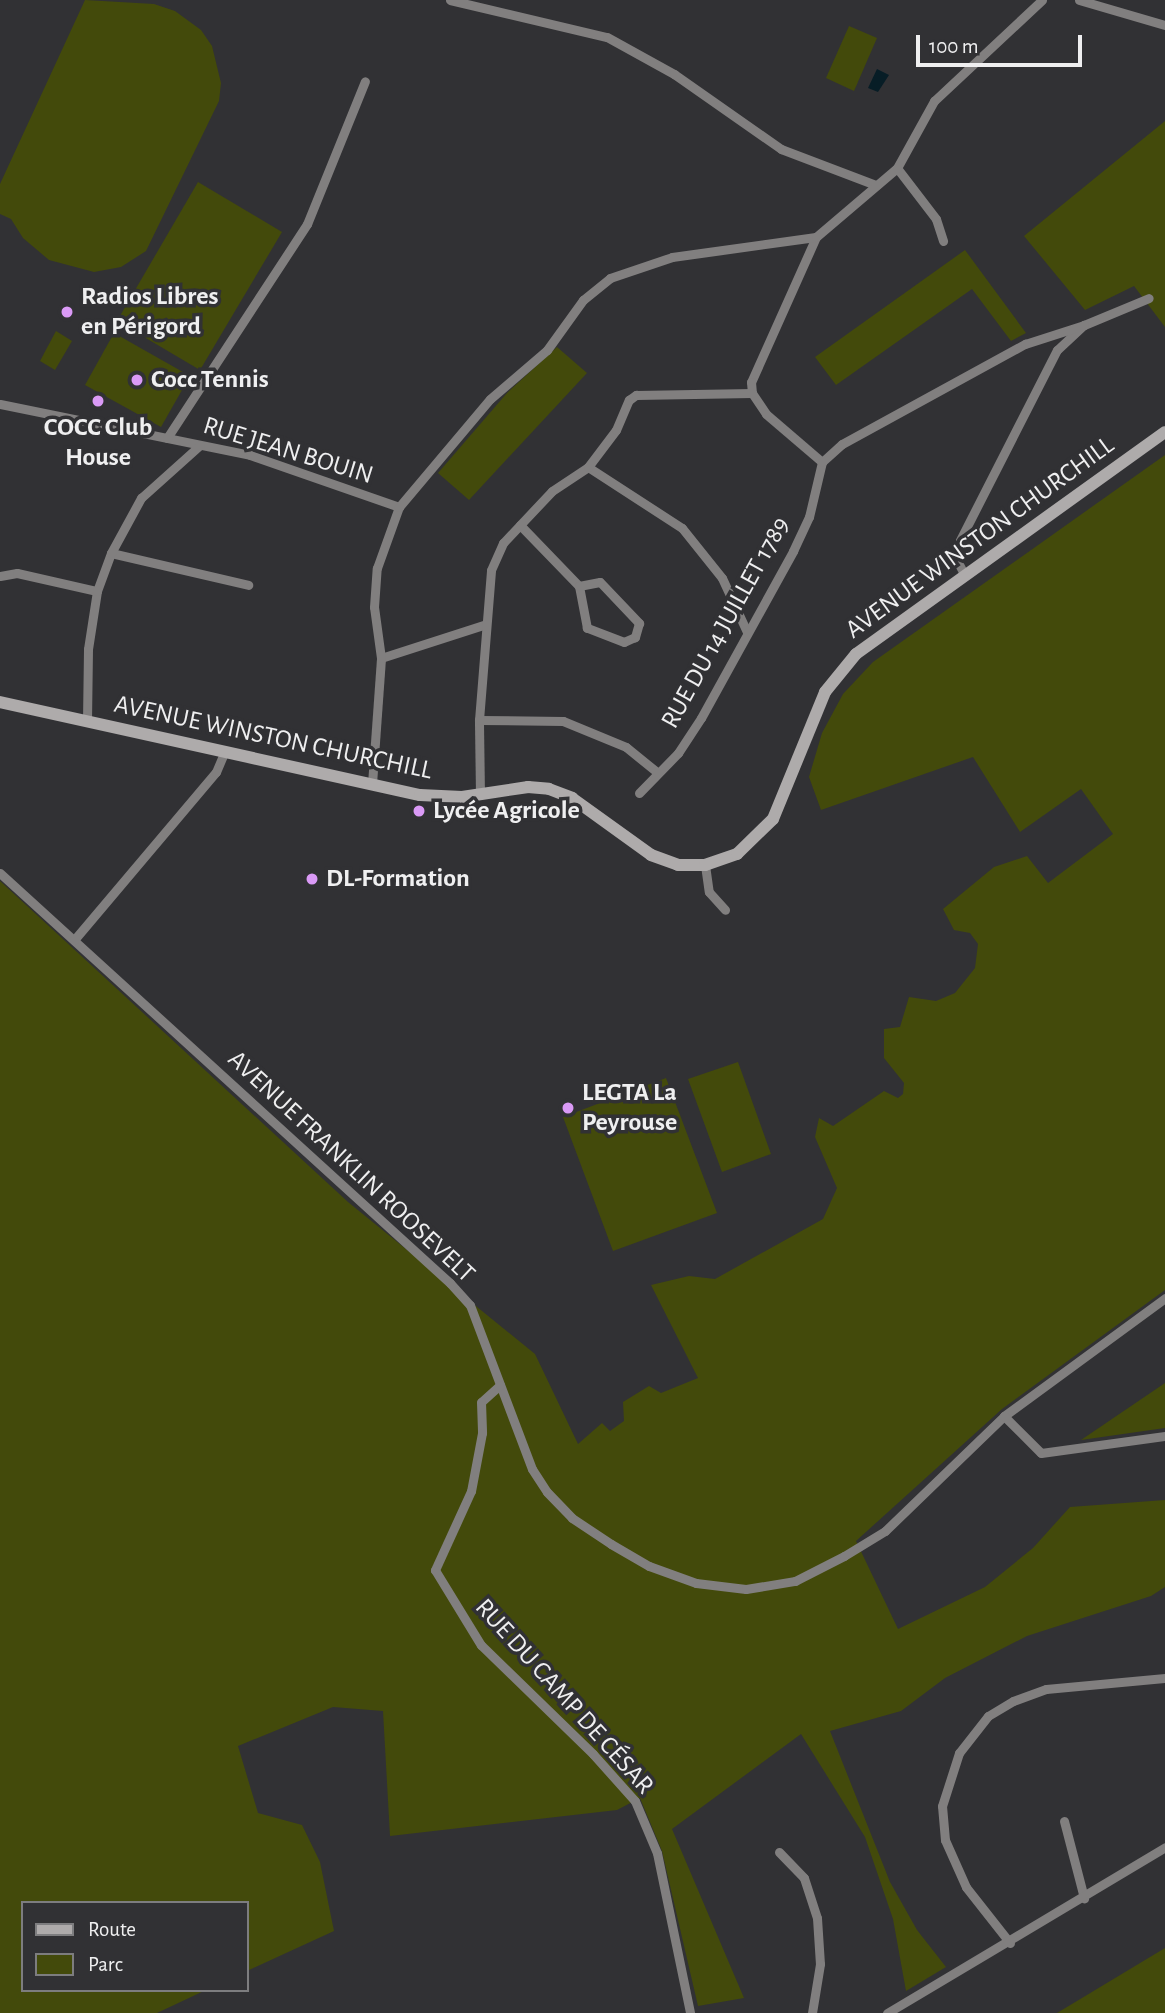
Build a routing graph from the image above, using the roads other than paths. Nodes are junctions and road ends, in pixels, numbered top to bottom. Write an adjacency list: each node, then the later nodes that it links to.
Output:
1 (450, 0): 4 (street)
2 (1042, 0): 7 (street)
3 (1079, 0): 5 (street)
4 (468, 2): 8 (street)
5 (1165, 26)
6 (365, 81): 16 (street)
7 (897, 169): 8 (street); 10 (street)
8 (876, 185): 9 (street)
9 (816, 237): 13 (street); 20 (street)
10 (943, 241)
11 (1149, 298): 12 (street)
12 (1084, 325): 18 (street); 23 (street)
13 (752, 393): 18 (street); 19 (street)
14 (0, 404): 16 (street, RUE JEAN BOUIN)
15 (1165, 432): 23 (main road, AVENUE WINSTON CHURCHILL)
16 (167, 438): 17 (street, RUE JEAN BOUIN)
17 (200, 445): 20 (street, RUE JEAN BOUIN); 22 (street)
18 (822, 463): 29 (street, RUE DU 14 JUILLET 1789)
19 (588, 467): 21 (street); 29 (street)
20 (399, 507): 30 (street)
21 (520, 525): 26 (street); 28 (street)
22 (111, 553): 25 (street); 27 (street)
23 (964, 574): 39 (main road, AVENUE WINSTON CHURCHILL)
24 (0, 576): 27 (street)
25 (248, 585)
26 (579, 586): 26 (street)
27 (97, 591): 33 (street)
28 (486, 624): 30 (street); 32 (street)
29 (747, 632): 35 (street, RUE DU 14 JUILLET 1789)
30 (381, 658): 36 (street)
31 (0, 702): 33 (main road, AVENUE WINSTON CHURCHILL)
32 (479, 720): 35 (street); 38 (street)
33 (88, 721): 34 (main road, AVENUE WINSTON CHURCHILL)
34 (225, 751): 36 (main road, AVENUE WINSTON CHURCHILL); 42 (street)
35 (658, 773): 37 (street, RUE DU 14 JUILLET 1789)
36 (372, 784): 38 (main road, AVENUE WINSTON CHURCHILL)
37 (639, 793)
38 (480, 795): 39 (main road, AVENUE WINSTON CHURCHILL)
39 (705, 865): 41 (street)
40 (0, 873): 42 (street, AVENUE FRANKLIN ROOSEVELT)
41 (725, 910)
42 (74, 940): 44 (street, AVENUE FRANKLIN ROOSEVELT)
43 (1165, 1298): 45 (street, AVENUE FRANKLIN ROOSEVELT)
44 (500, 1385): 45 (street, AVENUE FRANKLIN ROOSEVELT); 53 (street, RUE DU CAMP DE CÉSAR)
45 (1004, 1416): 46 (street)
46 (1165, 1436)
47 (1165, 1678): 52 (street)
48 (1064, 1821): 51 (street)
49 (1165, 1847): 51 (street)
50 (779, 1853): 54 (street)
51 (1084, 1898): 52 (street)
52 (1010, 1943): 55 (street)
53 (690, 2013)
54 (813, 2013)
55 (887, 2013)

